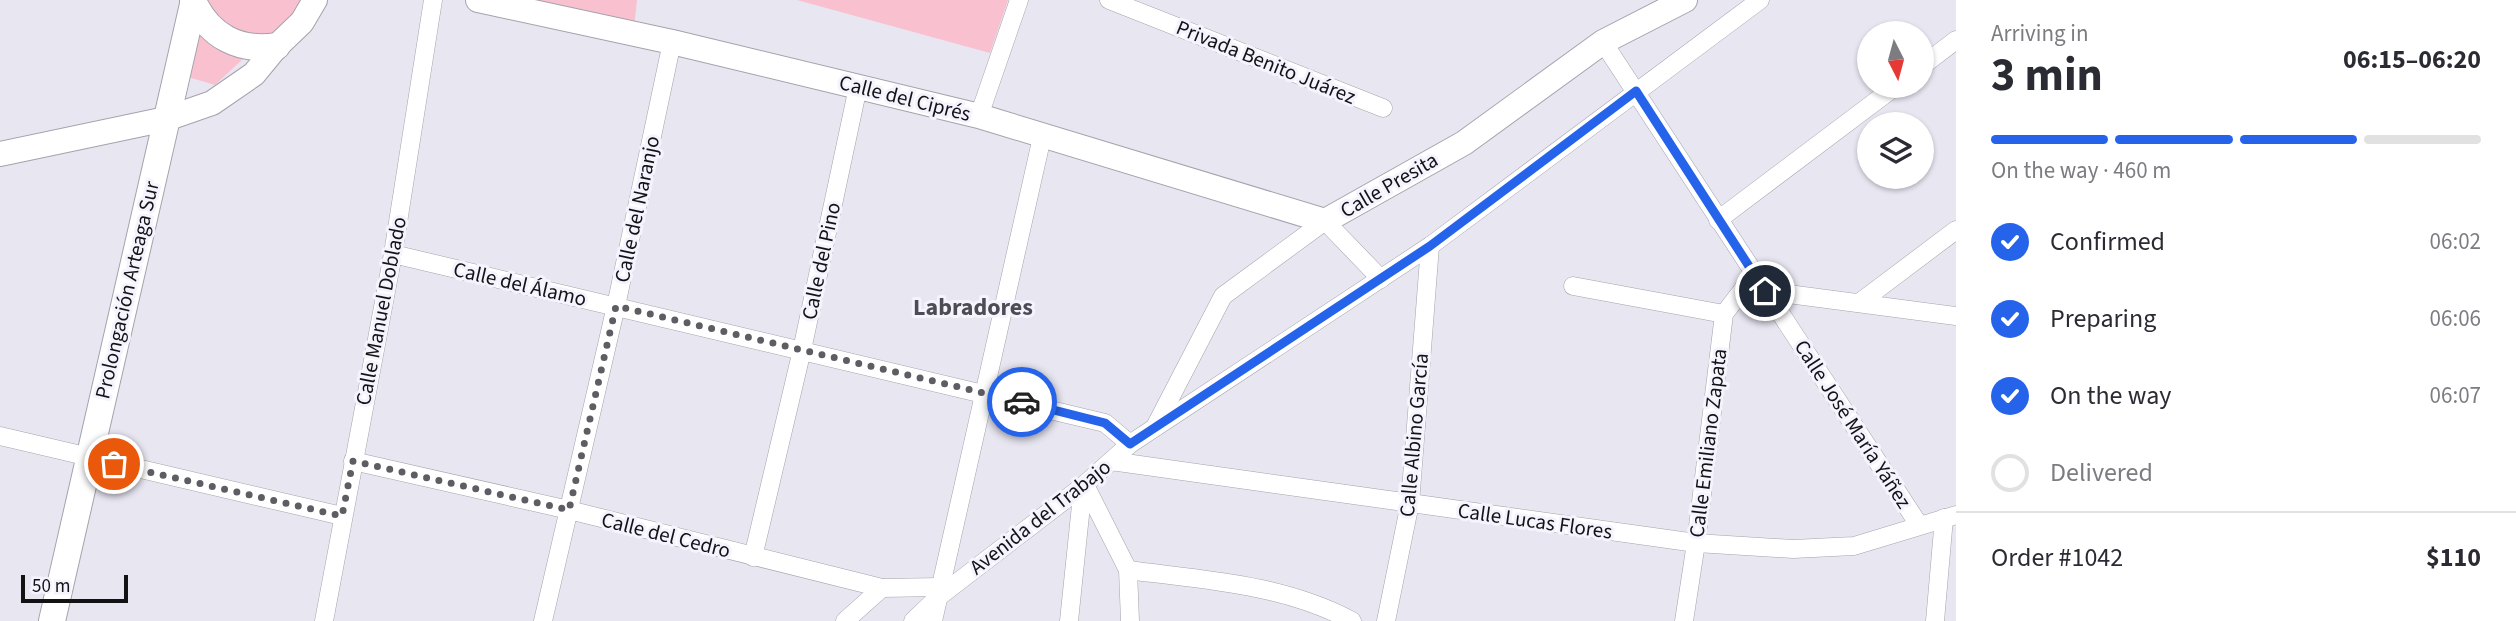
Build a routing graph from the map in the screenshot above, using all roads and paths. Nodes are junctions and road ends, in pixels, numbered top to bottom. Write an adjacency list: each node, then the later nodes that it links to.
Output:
1 (193, 0): 12 (main road); 19 (main road, Prolongación Arteaga Sur)
2 (315, 0): 12 (street)
3 (433, 0): 26 (street, Calle Manuel Doblado)
4 (478, 0): 10 (street, Calle del Ciprés)
5 (1019, 0): 18 (street)
6 (1109, 0): 17 (street, Privada Benito Juárez)
7 (1685, 0): 11 (street, Calle Presita)
8 (1760, 0): 15 (street, Avenida del Trabajo)
9 (1956, 40): 13 (street)
10 (672, 42): 14 (street, Calle del Ciprés); 32 (street, Calle del Naranjo)
11 (1602, 42): 15 (street, Calle José María Yáñez); 23 (street, Calle Presita)
12 (277, 46): 19 (street)
13 (1934, 57)
14 (858, 87): 18 (street, Calle del Ciprés); 35 (street, Calle del Pino)
15 (1636, 91): 22 (street, Calle José María Yáñez); 25 (street, Avenida del Trabajo)
16 (1880, 98): 22 (street)
17 (1383, 108)
18 (979, 116): 20 (street, Calle del Ciprés)
19 (166, 119): 21 (street); 40 (main road, Prolongación Arteaga Sur)
20 (1042, 137): 23 (street, Calle del Ciprés); 36 (street)
21 (0, 154)
22 (1718, 220): 27 (street, Calle José María Yáñez)
23 (1325, 221): 28 (street); 37 (street, Calle Presita)
24 (1956, 229): 31 (street)
25 (1430, 246): 28 (street, Avenida del Trabajo); 44 (street, Calle Albino García)
26 (393, 254): 32 (street, Calle del Álamo); 41 (street, Calle Manuel Doblado)
27 (1754, 275): 30 (street, Calle José María Yáñez); 33 (street)
28 (1381, 279): 37 (street, Avenida del Trabajo)
29 (1573, 286): 33 (street)
30 (1765, 291): 31 (street); 48 (street, Calle José María Yáñez)
31 (1858, 303): 34 (street)
32 (616, 306): 35 (street, Calle del Álamo); 45 (street, Calle del Naranjo)
33 (1724, 314): 49 (street, Calle Emiliano Zapata)
34 (1956, 316)
35 (802, 350): 36 (street, Calle del Álamo); 50 (street, Calle del Pino)
36 (985, 393): 39 (street, Calle del Álamo); 53 (street)
37 (1153, 430): 39 (street, Avenida del Trabajo)
38 (0, 436): 40 (street)
39 (1130, 444): 42 (street, Avenida del Trabajo)
40 (89, 458): 46 (street); 54 (main road, Prolongación Arteaga Sur)
41 (353, 461): 45 (street, Calle del Cedro); 46 (street, Calle Manuel Doblado)
42 (1111, 461): 43 (street, Avenida del Trabajo); 44 (street, Calle Lucas Flores)
43 (1084, 485): 51 (street); 53 (street, Avenida del Trabajo); 60 (street)
44 (1410, 503): 49 (street, Calle Lucas Flores); 63 (street, Calle Albino García)
45 (569, 510): 50 (street, Calle del Cedro); 56 (street, Calle del Naranjo)
46 (342, 516): 55 (street, Calle Manuel Doblado)
47 (1950, 517): 48 (street, Calle Lucas Flores); 65 (street)
48 (1919, 525): 49 (street, Calle Lucas Flores)
49 (1696, 543): 64 (street, Calle Emiliano Zapata)
50 (753, 557): 52 (street, Calle del Cedro)
51 (1128, 570): 61 (street); 62 (street)
52 (883, 588): 53 (street, Calle del Cedro); 57 (street)
53 (939, 593): 58 (street, Avenida del Trabajo); 59 (street)
54 (52, 621)
55 (324, 621)
56 (543, 621)
57 (845, 621)
58 (914, 621)
59 (933, 621)
60 (1069, 621)
61 (1130, 621)
62 (1352, 621)
63 (1386, 621)
64 (1684, 621)
65 (1935, 621)

